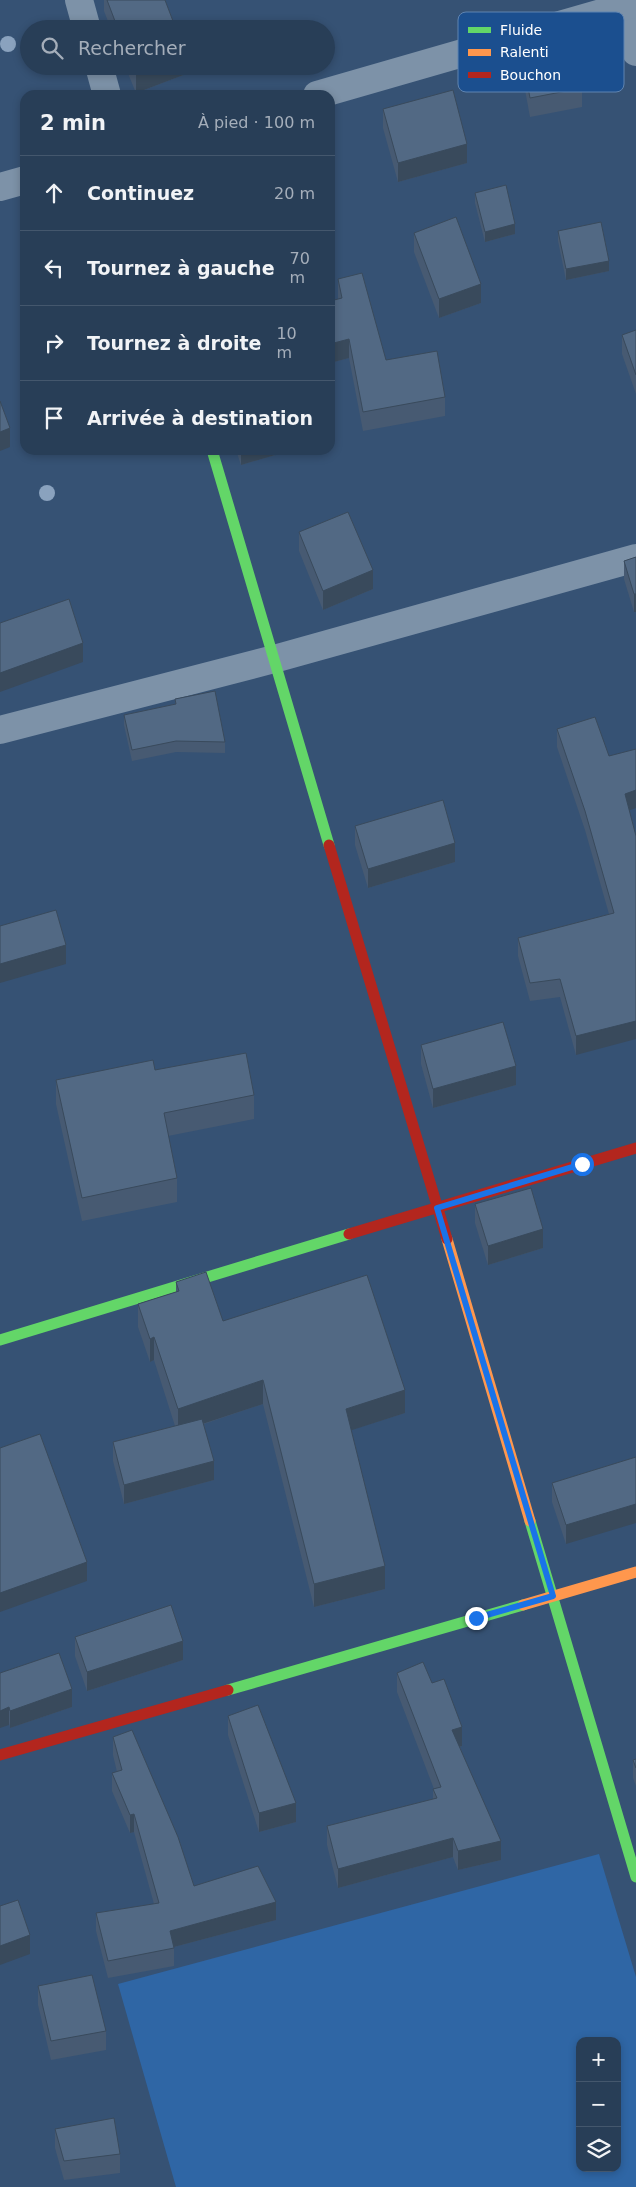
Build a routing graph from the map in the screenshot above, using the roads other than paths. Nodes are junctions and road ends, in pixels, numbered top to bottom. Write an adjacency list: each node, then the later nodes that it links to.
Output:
1 (79, 0): 4 (street)
2 (627, 3): 3 (street); 5 (street)
3 (597, 12)
4 (85, 20)
5 (636, 52)
6 (458, 53): 9 (street)
7 (101, 75): 8 (street)
8 (105, 90)
9 (334, 90)
10 (20, 181): 11 (street)
11 (0, 187)
12 (213, 455): 14 (street)
13 (636, 558): 14 (street)
14 (274, 659): 15 (street); 17 (street)
15 (0, 730)
16 (636, 1148): 17 (street)
17 (437, 1208): 18 (street); 20 (street)
18 (0, 1340)
19 (636, 1572): 20 (street)
20 (553, 1596): 21 (street); 22 (street)
21 (0, 1755)
22 (636, 1877)

